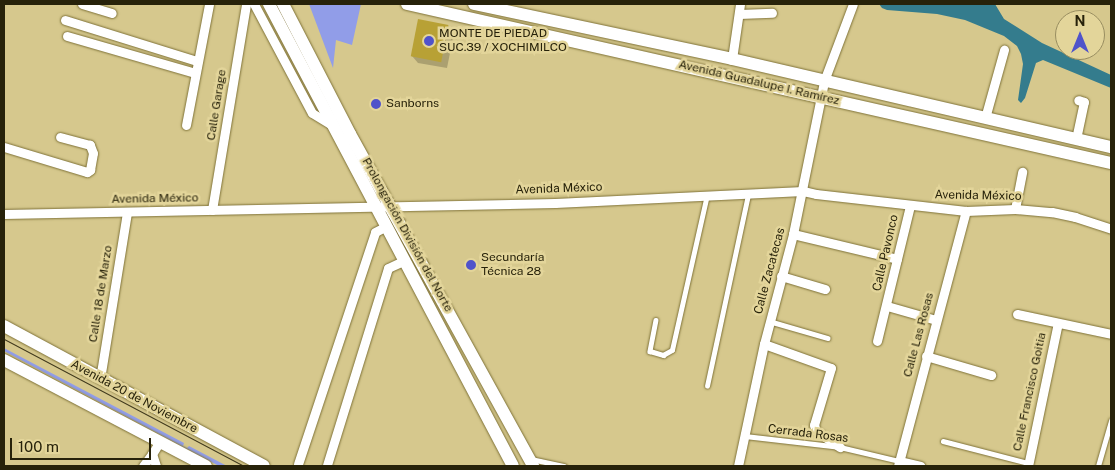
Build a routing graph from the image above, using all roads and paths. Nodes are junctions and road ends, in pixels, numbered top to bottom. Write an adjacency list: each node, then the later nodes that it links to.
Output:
1 (82, 4): 11 (street)
2 (209, 4): 18 (street)
3 (246, 4): 40 (street, Calle Garage)
4 (254, 4): 24 (street)
5 (269, 4): 24 (main road, Prolongación División del Norte)
6 (283, 4): 26 (main road, Prolongación División del Norte)
7 (407, 4): 21 (main road, Avenida Guadalupe I. Ramírez)
8 (474, 4): 17 (main road, Avenida Guadalupe I. Ramírez)
9 (740, 4): 13 (street)
10 (853, 4): 20 (street, Calle Zacatecas)
11 (112, 13)
12 (772, 13): 13 (street)
13 (739, 14): 17 (street)
14 (64, 20): 18 (street)
15 (68, 36): 19 (street)
16 (1004, 50): 23 (street)
17 (732, 59): 20 (main road, Avenida Guadalupe I. Ramírez)
18 (197, 61): 19 (street)
19 (195, 73): 25 (street)
20 (824, 81): 21 (street, Calle Zacatecas); 23 (main road, Avenida Guadalupe I. Ramírez)
21 (820, 97): 31 (main road, Avenida Guadalupe I. Ramírez); 33 (street, Calle Zacatecas)
22 (1078, 100): 28 (street)
23 (985, 118): 28 (main road, Avenida Guadalupe I. Ramírez)
24 (331, 124): 26 (street); 37 (main road, Prolongación División del Norte)
25 (186, 125)
26 (350, 134): 36 (main road, Prolongación División del Norte)
27 (60, 137): 29 (street)
28 (1076, 139): 30 (main road, Avenida Guadalupe I. Ramírez)
29 (4, 147)
30 (1111, 147)
31 (1111, 163)
32 (1022, 172): 39 (street)
33 (803, 190): 34 (street, Avenida México); 38 (street, Avenida México); 46 (street, Calle Zacatecas)
34 (748, 193): 35 (street, Avenida México); 66 (lane)
35 (707, 195): 36 (street, Avenida México); 53 (lane)
36 (392, 205): 37 (street, Avenida México); 73 (main road, Prolongación División del Norte)
37 (374, 206): 40 (street, Avenida México); 44 (main road, Prolongación División del Norte)
38 (910, 206): 41 (street, Avenida México); 47 (street, Calle Pavonco)
39 (1015, 209): 41 (street, Avenida México); 45 (street, Avenida México)
40 (212, 210): 42 (street, Avenida México)
41 (966, 211): 54 (street, Calle Las Rosas)
42 (127, 212): 43 (street, Avenida México); 65 (street, Calle 18 de Marzo)
43 (4, 214)
44 (385, 226): 48 (main road, Prolongación División del Norte); 74 (street)
45 (1111, 230)
46 (793, 234): 47 (street); 49 (street, Calle Zacatecas)
47 (898, 259): 51 (street, Calle Pavonco)
48 (403, 261): 77 (street); 82 (main road, Prolongación División del Norte)
49 (781, 276): 50 (street); 55 (street, Calle Zacatecas)
50 (825, 289)
51 (887, 306): 54 (street); 60 (street, Calle Pavonco)
52 (1017, 314): 56 (street)
53 (656, 320)
54 (936, 320): 62 (street, Calle Las Rosas)
55 (770, 321): 59 (lane); 61 (street, Calle Zacatecas)
56 (1058, 323): 58 (street); 76 (street, Calle Francisco Goitia)
57 (4, 326): 65 (main road, Avenida 20 de Noviembre)
58 (1111, 334)
59 (828, 338)
60 (877, 341)
61 (764, 344): 68 (street, Calle Zacatecas); 71 (street)
62 (926, 356): 64 (street); 75 (street, Calle Las Rosas)
63 (4, 360): 69 (main road)
64 (991, 375)
65 (100, 379): 81 (main road, Avenida 20 de Noviembre)
66 (707, 386)
67 (1111, 421): 86 (lane)
68 (744, 436): 71 (lane, Cerrada Rosas); 84 (street, Calle Zacatecas)
69 (160, 441): 72 (street); 80 (main road)
70 (943, 441): 76 (lane)
71 (840, 447): 75 (lane, Cerrada Rosas)
72 (152, 454): 78 (street); 79 (street)
73 (531, 462): 83 (lane)
74 (298, 464)
75 (898, 464): 85 (street)
76 (1028, 464)
77 (327, 465)
78 (143, 466)
79 (156, 466)
80 (206, 466)
81 (264, 466)
82 (513, 466)
83 (564, 466)
84 (738, 466)
85 (920, 466)
86 (1098, 466)

